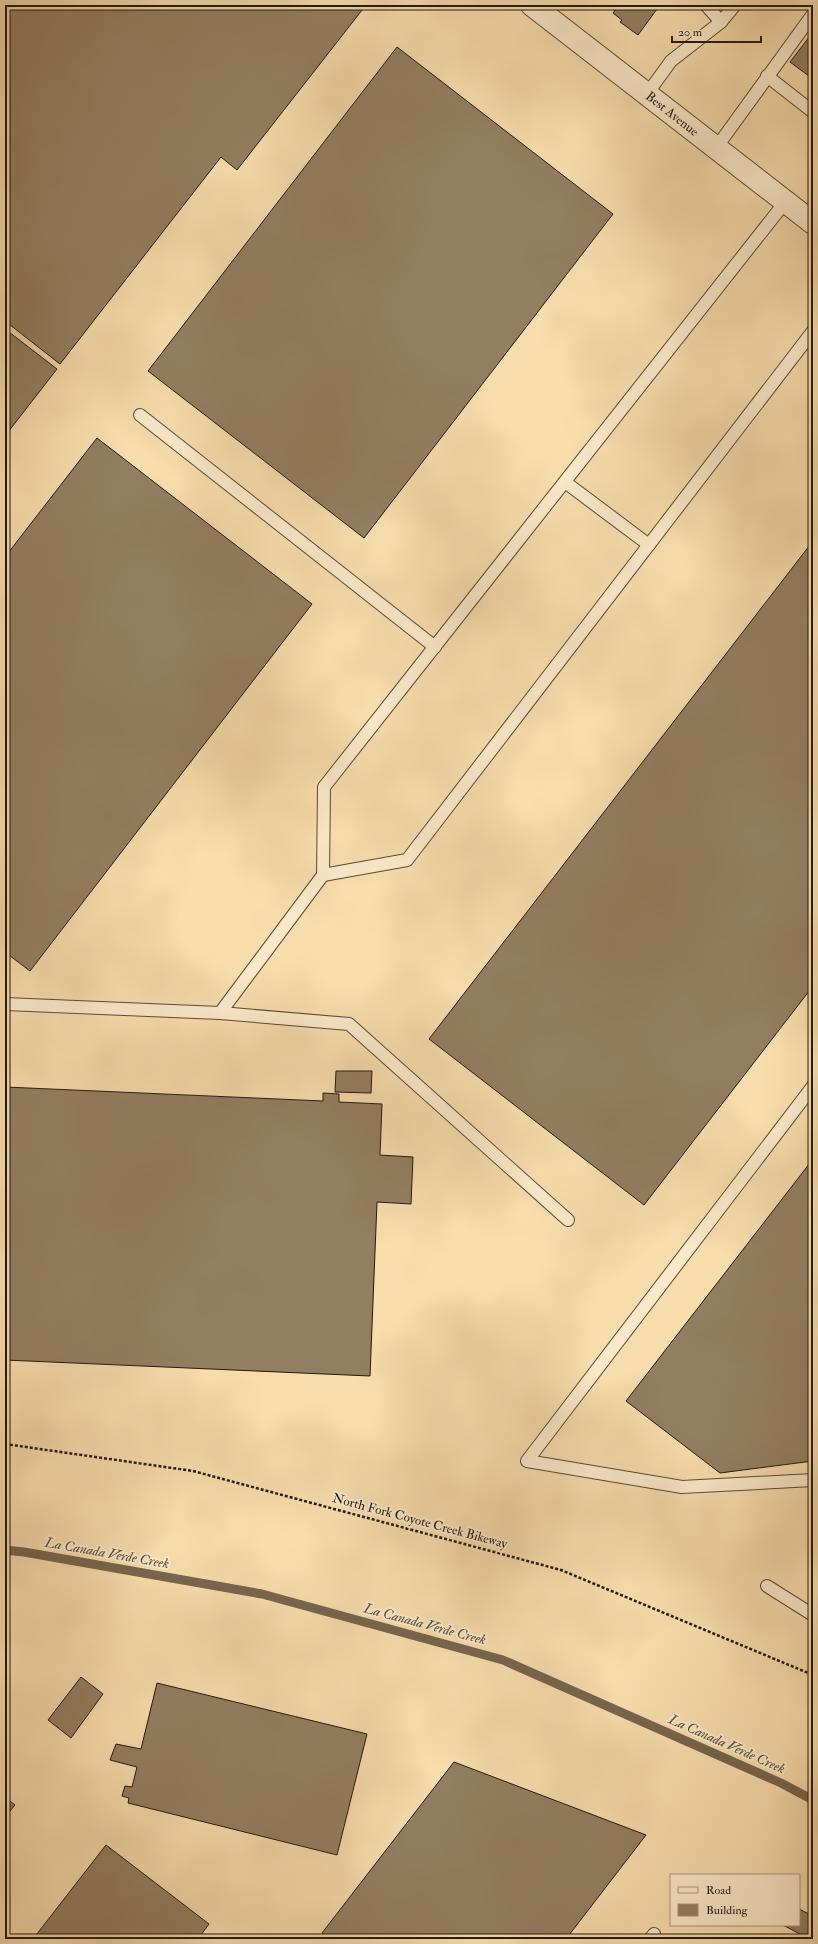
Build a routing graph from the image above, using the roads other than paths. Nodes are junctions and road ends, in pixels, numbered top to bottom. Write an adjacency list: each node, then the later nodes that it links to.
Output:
1 (532, 5): 7 (street, Best Avenue)
2 (706, 5): 5 (lane)
3 (735, 5): 5 (lane)
4 (813, 14): 6 (lane)
5 (721, 22): 7 (lane)
6 (768, 76): 8 (lane); 9 (lane)
7 (647, 94): 9 (street, Best Avenue)
8 (813, 112)
9 (716, 148): 10 (street, Best Avenue)
10 (786, 202): 11 (street, Best Avenue); 14 (lane)
11 (813, 223)
12 (813, 331): 15 (lane)
13 (140, 415): 16 (lane)
14 (565, 482): 15 (lane); 16 (lane)
15 (649, 545): 17 (lane)
16 (435, 646): 17 (lane)
17 (323, 875): 19 (lane)
18 (5, 1004): 19 (lane)
19 (220, 1013): 21 (lane)
20 (813, 1086): 22 (lane)
21 (568, 1220)
22 (813, 1480)
23 (767, 1586): 24 (lane)
24 (813, 1615)

